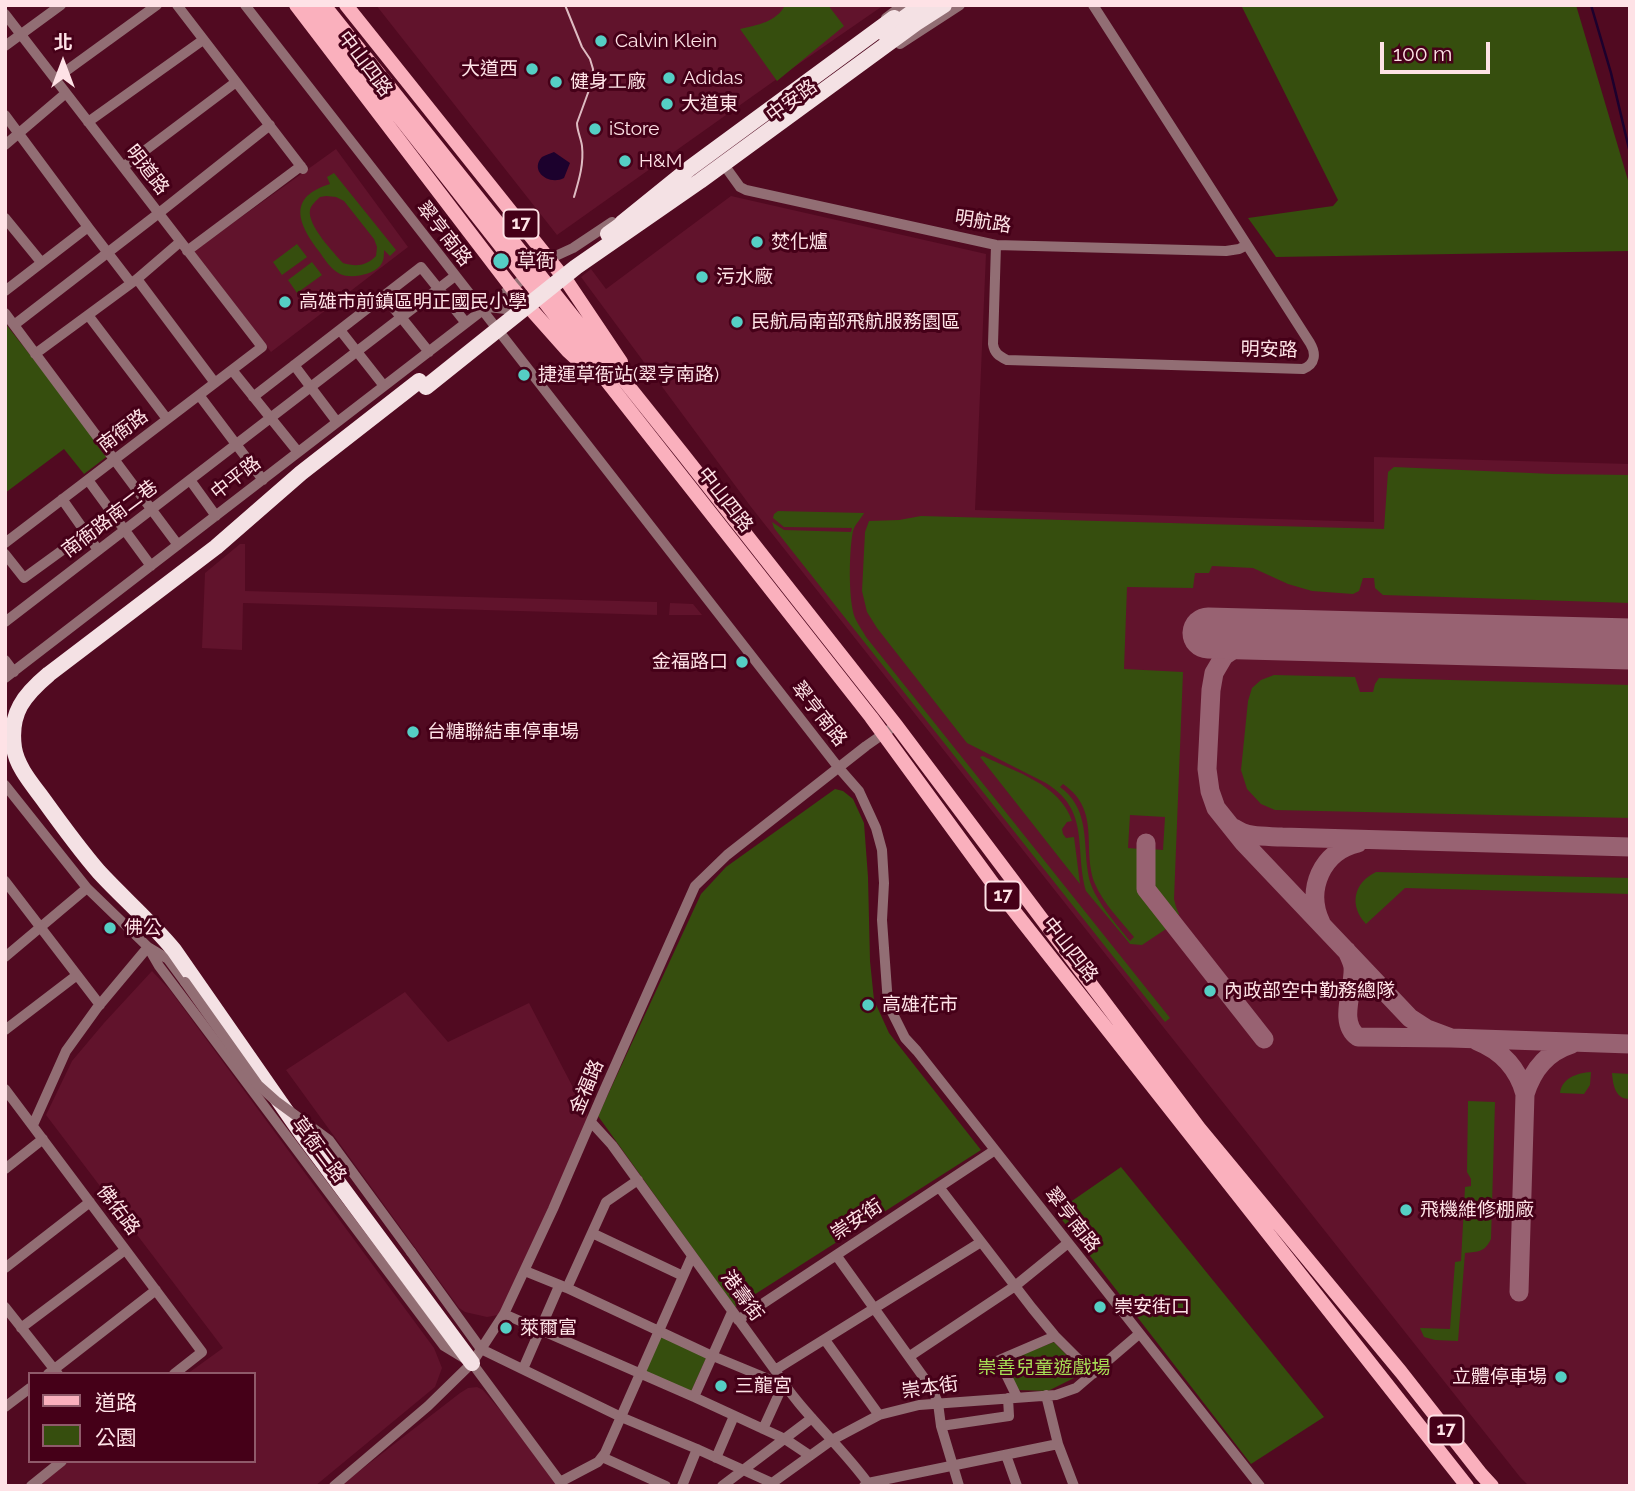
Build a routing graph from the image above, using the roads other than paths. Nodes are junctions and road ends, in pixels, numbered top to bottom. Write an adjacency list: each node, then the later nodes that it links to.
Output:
1 (61, 5): 16 (street)
2 (157, 5): 19 (street)
3 (177, 5): 17 (street)
4 (245, 5): 42 (street, 翠亨南路)
5 (296, 5): 46 (main road, 中山四路 / 17)
6 (311, 5): 41 (main road, 中山四路 / 17)
7 (324, 5): 41 (main road, 中山四路 / 17)
8 (346, 5): 39 (main road, 中山四路 / 17)
9 (903, 5): 29 (street, 中安路)
10 (920, 5): 34 (highway, bridge)
11 (930, 5): 34 (highway, bridge)
12 (944, 5): 34 (highway, bridge)
13 (960, 5): 28 (street, 中安路)
14 (1093, 5): 36 (street, 明安路)
15 (5, 14): 16 (street, 明道路)
16 (21, 35): 18 (street); 19 (street, 明道路)
17 (203, 40): 20 (street); 23 (street)
18 (5, 46)
19 (55, 79): 21 (street, 明道路)
20 (236, 82): 24 (street); 27 (street)
21 (66, 93): 23 (street, 明道路); 25 (street)
22 (5, 115): 25 (street)
23 (88, 121): 27 (street, 明道路)
24 (270, 125): 30 (street); 37 (street)
25 (18, 134): 26 (street); 32 (street)
26 (5, 145)
27 (123, 167): 30 (street, 明道路)
28 (727, 169): 33 (street, 中安路); 35 (street, 明航路)
29 (633, 207): 33 (street, 中安路); 39 (street, 中安路)
30 (159, 214): 37 (street, 明道路); 38 (street)
31 (5, 218): 40 (street)
32 (88, 227): 38 (street); 40 (street)
33 (645, 227): 44 (street, 中安路)
34 (611, 238): 139 (highway, bridge)
35 (996, 245): 36 (street, 明航路); 36 (street, 明安路)
36 (1247, 245)
37 (184, 246): 43 (street); 58 (street, 明道路)
38 (108, 253): 43 (street); 56 (street)
39 (549, 259): 41 (street, 中安路); 44 (main road, 中山四路 / 17)
40 (41, 262): 47 (street)
41 (531, 274): 46 (street, 中安路); 49 (main road, 中山四路 / 17)
42 (455, 276): 45 (street, 南衙路南二巷); 50 (street, 翠亨南路)
43 (134, 281): 53 (street); 64 (street)
44 (568, 283): 49 (street, 中安路); 75 (main road, 中山四路 / 17)
45 (439, 288): 48 (street); 54 (street, 南衙路南二巷); 55 (street)
46 (512, 288): 50 (street, 中安路); 51 (main road, 中山四路 / 17)
47 (5, 291)
48 (384, 296): 54 (street); 57 (street)
49 (550, 297): 51 (street, 中安路); 69 (main road, 中山四路 / 17); 75 (main road, 中山四路 / 17)
50 (485, 308): 51 (street); 55 (street, 中平路); 95 (street, 翠亨南路)
51 (531, 312): 69 (main road, 中山四路 / 17)
52 (5, 313): 56 (street)
53 (88, 315): 61 (street); 71 (street)
54 (401, 317): 59 (street, 南衙路南二巷); 60 (street)
55 (466, 323): 60 (street, 中平路)
56 (14, 325): 61 (street)
57 (340, 330): 59 (street); 62 (street)
58 (262, 347): 63 (street, 南衙路)
59 (357, 351): 65 (street); 66 (street, 南衙路南二巷)
60 (429, 352): 65 (street, 中平路)
61 (35, 354): 76 (street)
62 (294, 365): 66 (street); 68 (street)
63 (232, 370): 64 (street, 南衙路); 68 (street)
64 (215, 383): 67 (street, 南衙路)
65 (384, 386): 72 (street, 中平路)
66 (311, 387): 70 (street, 南衙路南二巷); 72 (street)
67 (199, 395): 71 (street, 南衙路); 73 (street)
68 (253, 397): 70 (street)
69 (622, 400): 94 (main road, 中山四路 / 17)
70 (271, 418): 73 (street, 南衙路南二巷); 74 (street)
71 (167, 419): 76 (street, 南衙路)
72 (337, 422): 74 (street, 中平路)
73 (236, 444): 78 (street, 南衙路南二巷); 79 (street)
74 (298, 452): 79 (street, 中平路)
75 (682, 453): 93 (main road, 中山四路 / 17)
76 (114, 460): 77 (street, 南衙路); 81 (street)
77 (88, 480): 80 (street, 南衙路); 83 (street)
78 (190, 480): 81 (street, 南衙路南二巷); 82 (street)
79 (263, 480): 82 (street, 中平路)
80 (62, 499): 84 (street); 85 (street, 南衙路)
81 (151, 510): 83 (street, 南衙路南二巷); 86 (street)
82 (216, 516): 86 (street, 中平路)
83 (124, 531): 87 (street, 南衙路南二巷); 89 (street)
84 (86, 533): 87 (street); 88 (street)
85 (8, 536)
86 (178, 545): 89 (street, 中平路)
87 (98, 550): 90 (street, 南衙路南二巷)
88 (5, 554)
89 (151, 566): 92 (street, 中平路)
90 (5, 622)
91 (5, 660): 92 (street)
92 (9, 675)
93 (896, 725): 94 (street, 金福路); 185 (main road, 中山四路 / 17)
94 (883, 734): 95 (street, 金福路); 184 (main road, 中山四路 / 17)
95 (838, 767): 108 (street, 金福路); 111 (street, 翠亨南路)
96 (5, 785): 97 (street, 草衙二路)
97 (16, 799): 98 (street); 99 (street, 草衙二路)
98 (5, 807)
99 (86, 888): 101 (street); 102 (street, 草衙二路)
100 (8, 889): 101 (street)
101 (41, 927): 103 (street); 104 (street)
102 (148, 947): 105 (street); 139 (street, 草衙二路, bridge); 139 (street, 草衙二路)
103 (5, 957)
104 (77, 975): 105 (street); 106 (street)
105 (100, 1005): 109 (street)
106 (5, 1030)
107 (7, 1095): 109 (street, 佛佑路)
108 (591, 1122): 113 (street, 港壽街); 123 (street, 金福路)
109 (33, 1125): 110 (street, 佛佑路)
110 (43, 1139): 112 (street); 115 (street, 佛佑路)
111 (995, 1150): 114 (street, 崇安街); 118 (street, 翠亨南路)
112 (5, 1169)
113 (638, 1180): 116 (street); 121 (street, 港壽街)
114 (939, 1186): 117 (street); 120 (street, 崇安街)
115 (90, 1202): 119 (street, 佛佑路); 122 (street)
116 (592, 1233): 124 (street); 126 (street)
117 (981, 1242): 125 (street); 129 (street)
118 (1068, 1243): 125 (street); 136 (street, 翠亨南路)
119 (125, 1250): 127 (street, 佛佑路); 133 (street)
120 (836, 1255): 129 (street); 131 (street, 崇安街)
121 (692, 1256): 124 (street); 131 (street, 港壽街)
122 (5, 1268)
123 (526, 1271): 126 (street); 130 (street, 金福路)
124 (684, 1276): 135 (street)
125 (1015, 1286): 137 (street); 141 (street)
126 (563, 1287): 134 (street); 135 (street)
127 (156, 1290): 144 (street); 145 (street, 佛佑路)
128 (5, 1307): 132 (street)
129 (874, 1309): 138 (street); 141 (street)
130 (505, 1314): 134 (street); 139 (street, 金福路)
131 (735, 1316): 140 (street); 143 (street, 港壽街)
132 (9, 1320): 133 (street)
133 (21, 1328): 144 (street)
134 (539, 1329): 142 (street); 146 (street)
135 (658, 1332): 140 (street); 146 (street)
136 (1139, 1334): 147 (street, 崇本街); 183 (street, 翠亨南路)
137 (1055, 1336): 147 (street); 152 (street)
138 (825, 1340): 143 (street); 155 (street)
139 (477, 1356): 142 (street); 172 (street); 176 (street, 金福路)
140 (713, 1356): 148 (street); 151 (street)
141 (910, 1356): 153 (street)
142 (523, 1369): 157 (street)
143 (775, 1370): 148 (street, 港壽街)
144 (53, 1372)
145 (177, 1372)
146 (640, 1374): 151 (street); 157 (street)
147 (1093, 1374): 150 (street, 崇本街)
148 (783, 1385): 158 (street, 港壽街); 160 (street)
149 (28, 1390): 154 (street)
150 (1046, 1395): 152 (street, 崇本街); 163 (street)
151 (694, 1397): 156 (street)
152 (1012, 1397): 153 (street, 崇本街); 159 (street)
153 (938, 1403): 155 (street, 崇本街); 159 (street)
154 (5, 1407)
155 (879, 1415): 162 (street, 崇本街)
156 (734, 1416): 160 (street); 168 (street)
157 (621, 1417): 164 (street); 167 (street)
158 (812, 1419): 161 (street); 162 (street, 港壽街)
159 (941, 1426): 170 (street)
160 (763, 1429): 161 (street)
161 (785, 1439): 165 (street); 171 (street)
162 (832, 1440): 165 (street, 崇本街); 174 (street, 港壽街)
163 (1058, 1444): 166 (street); 182 (street)
164 (697, 1449): 168 (street); 178 (street)
165 (809, 1455): 173 (street, 崇本街)
166 (1006, 1455): 170 (street); 181 (street)
167 (602, 1457): 172 (street); 177 (street)
168 (716, 1458): 171 (street)
169 (60, 1463): 175 (street)
170 (953, 1466): 174 (street); 180 (street)
171 (743, 1470): 173 (street); 179 (street)
172 (561, 1484)
173 (770, 1484)
174 (867, 1485)
175 (31, 1486)
176 (334, 1486)
177 (666, 1486)
178 (682, 1486)
179 (722, 1486)
180 (959, 1486)
181 (1017, 1486)
182 (1074, 1486)
183 (1259, 1486)
184 (1467, 1486)
185 (1492, 1486)

